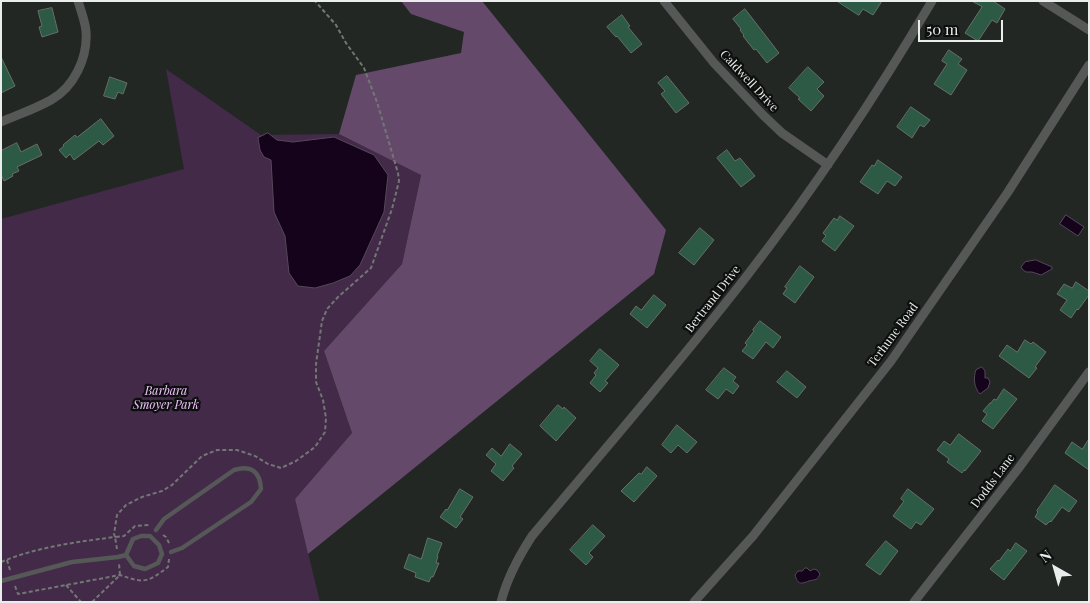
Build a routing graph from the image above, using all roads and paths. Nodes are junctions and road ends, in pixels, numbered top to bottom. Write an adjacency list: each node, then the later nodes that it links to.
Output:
1 (78, 1): 8 (street)
2 (315, 1): 12 (path)
3 (664, 1): 9 (street, Caldwell Drive)
4 (932, 1): 9 (street, Bertrand Drive)
5 (1043, 1): 6 (street)
6 (1089, 30)
7 (1089, 66): 22 (street, Terhune Road)
8 (1, 122)
9 (828, 165): 21 (street, Bertrand Drive)
10 (1089, 372): 23 (street, Dodds Lane)
11 (156, 530): 13 (lane)
12 (115, 537): 15 (path); 16 (path)
13 (171, 552)
14 (126, 555): 14 (lane); 15 (lane)
15 (118, 557): 17 (lane); 20 (path)
16 (1, 562)
17 (1, 581)
18 (66, 585): 19 (path)
19 (81, 602)
20 (92, 602)
21 (501, 602)
22 (694, 602)
23 (914, 602)

